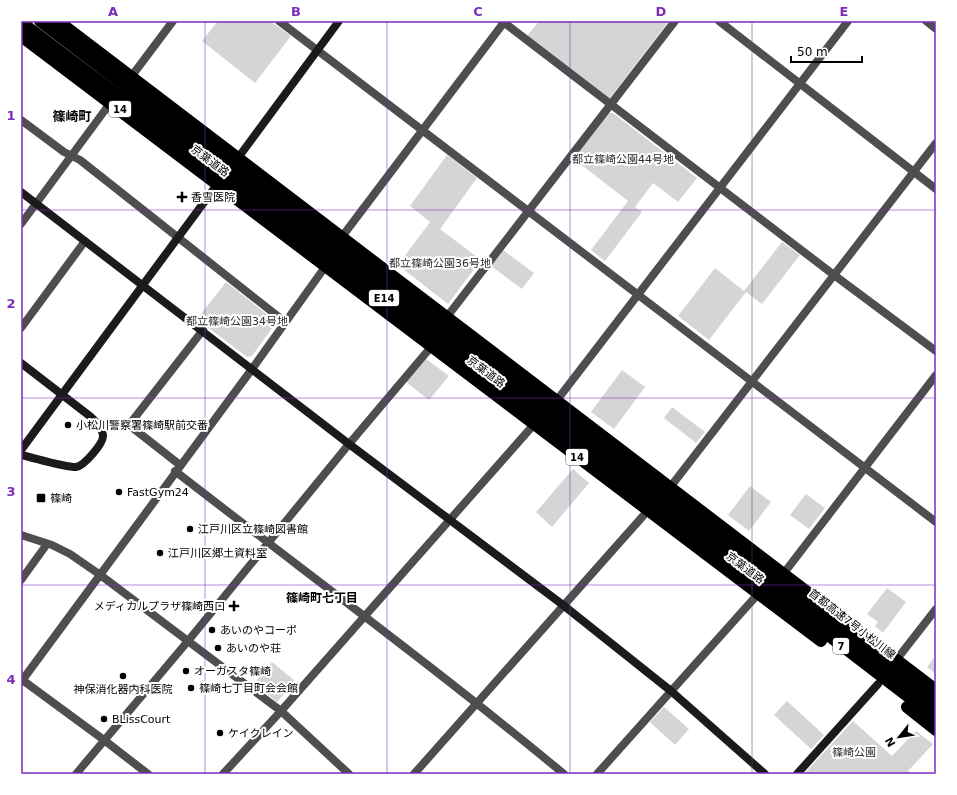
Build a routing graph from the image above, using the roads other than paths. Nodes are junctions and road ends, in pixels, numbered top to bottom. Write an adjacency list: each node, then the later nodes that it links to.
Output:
1 (40, 21): 64 (highway, 京葉道路 / E14)
2 (58, 21): 15 (highway, 京葉道路)
3 (173, 21): 15 (street)
4 (278, 21): 14 (street)
5 (340, 21): 14 (street)
6 (675, 21): 18 (street)
7 (719, 21): 16 (street)
8 (848, 21): 16 (street)
9 (926, 21): 12 (street)
10 (21, 22): 64 (highway, 京葉道路 / E14)
11 (504, 22): 18 (street); 20 (street)
12 (936, 29)
13 (21, 36): 17 (highway, 京葉道路 / 14)
14 (317, 51): 20 (street); 23 (street)
15 (131, 77): 23 (highway, 京葉道路)
16 (799, 84): 24 (street); 26 (street)
17 (111, 102): 22 (street); 25 (highway, 京葉道路 / 14)
18 (611, 105): 26 (street); 30 (street)
19 (21, 120): 22 (street)
20 (422, 130): 30 (street); 33 (street)
21 (936, 143): 24 (street)
22 (71, 155): 29 (street); 32 (street)
23 (238, 158): 25 (street); 33 (highway, 京葉道路)
24 (913, 172): 27 (street); 36 (street)
25 (218, 184): 32 (street); 35 (highway, 京葉道路 / 14)
26 (720, 187): 36 (street); 38 (street)
27 (936, 189)
28 (21, 192): 29 (street)
29 (36, 204): 31 (street); 34 (street)
30 (528, 211): 38 (street); 39 (street)
31 (21, 224)
32 (178, 236): 37 (street); 40 (street)
33 (341, 238): 39 (highway, 京葉道路)
34 (85, 241): 37 (street); 41 (street)
35 (325, 267): 40 (street); 43 (highway, 京葉道路 / 14)
36 (834, 275): 44 (street); 48 (street)
37 (142, 284): 42 (street); 49 (street)
38 (638, 294): 48 (street); 50 (street)
39 (446, 318): 50 (highway, 京葉道路)
40 (285, 322): 46 (street)
41 (21, 328)
42 (203, 330): 46 (street); 56 (street)
43 (431, 347): 51 (highway, 京葉道路 / 14); 52 (street)
44 (936, 351)
45 (21, 363): 49 (street)
46 (252, 369): 52 (street); 56 (street)
47 (936, 375): 55 (street)
48 (753, 381): 55 (street); 57 (street)
49 (61, 394): 53 (street); 54 (street)
50 (558, 401): 51 (street); 57 (highway, 京葉道路)
51 (534, 424): 58 (highway, 京葉道路 / 14); 59 (street)
52 (349, 444): 59 (street); 62 (street)
53 (21, 450)
54 (21, 454)
55 (865, 467): 60 (street); 65 (street)
56 (178, 468): 62 (street); 66 (street)
57 (671, 487): 58 (street); 65 (highway, 京葉道路)
58 (647, 511): 68 (highway, 京葉道路 / 14); 69 (street)
59 (449, 520): 69 (street); 71 (street)
60 (936, 522)
61 (21, 535): 63 (street)
62 (267, 543): 71 (street); 72 (street)
63 (47, 544): 66 (street); 67 (street)
64 (750, 568): 79 (highway, 首都高速7号小松川線 / 7); 81 (highway, 7)
65 (784, 573): 73 (highway, 京葉道路)
66 (99, 574): 72 (street); 74 (street)
67 (21, 580)
68 (758, 594): 75 (highway, 京葉道路 / 14); 77 (street)
69 (563, 605): 77 (street); 78 (street)
70 (936, 609): 73 (street)
71 (365, 616): 78 (street); 80 (street)
72 (188, 641): 80 (street); 83 (street)
73 (897, 659): 76 (highway, 京葉道路)
74 (22, 680): 83 (street)
75 (878, 684): 82 (highway, 京葉道路 / 14); 92 (street)
76 (936, 690)
77 (672, 691): 90 (street); 91 (street)
78 (476, 703): 88 (street); 89 (street)
79 (936, 704)
80 (281, 711): 86 (street); 87 (street)
81 (936, 718)
82 (936, 730)
83 (104, 740): 84 (street); 85 (street)
84 (76, 774)
85 (148, 774)
86 (223, 774)
87 (349, 774)
88 (414, 774)
89 (564, 774)
90 (597, 774)
91 (765, 774)
92 (797, 774)

